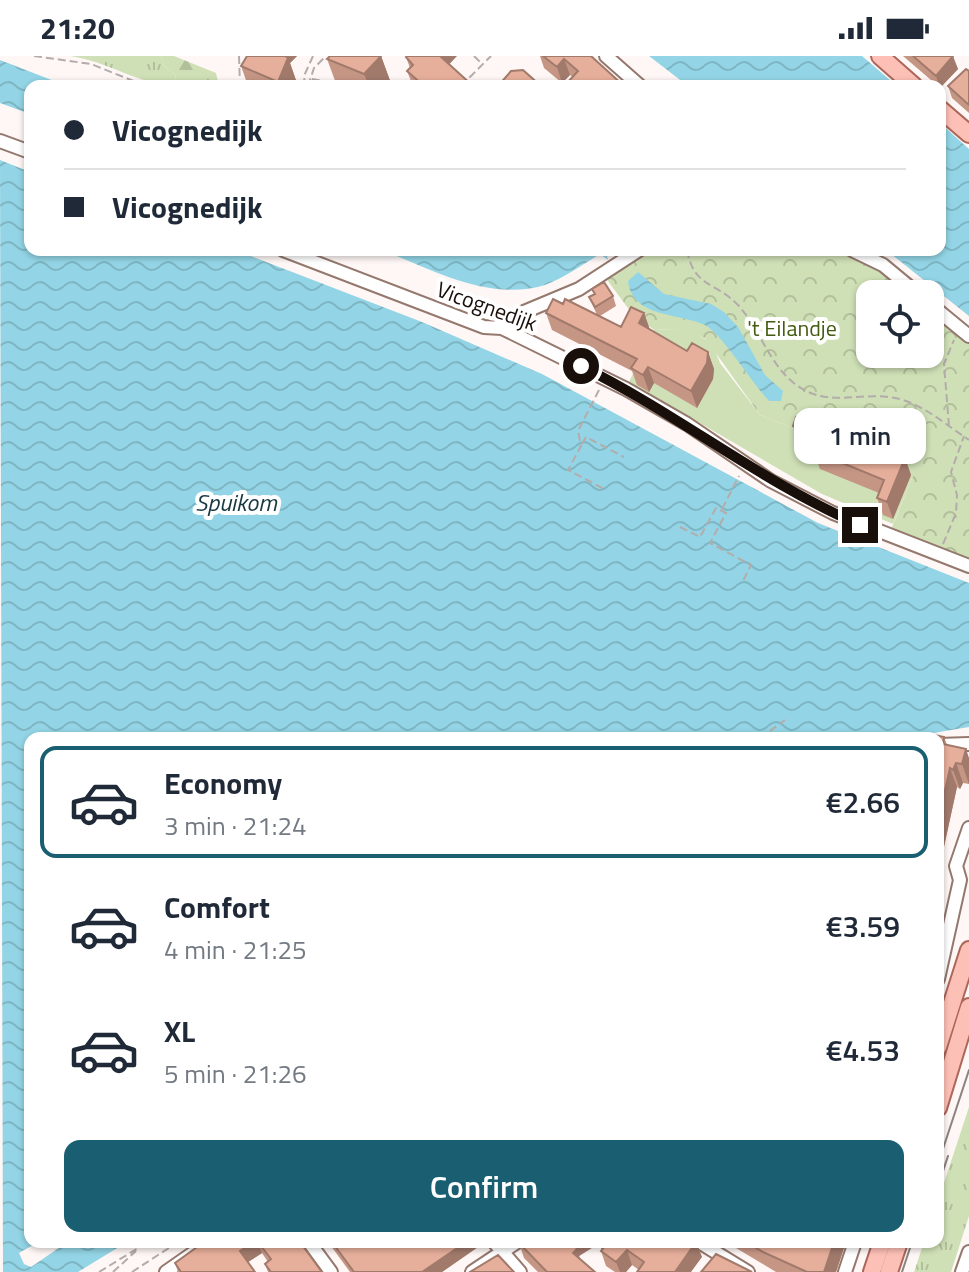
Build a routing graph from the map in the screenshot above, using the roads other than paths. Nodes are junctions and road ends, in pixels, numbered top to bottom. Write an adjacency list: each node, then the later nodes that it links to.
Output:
1 (606, 56): 3 (street)
2 (880, 56): 4 (main road)
3 (633, 80)
4 (907, 80)
5 (946, 114): 6 (main road)
6 (969, 134)
7 (0, 141): 8 (street)
8 (24, 150)
9 (299, 256): 14 (street, Vicognedijk)
10 (630, 256): 14 (street)
11 (864, 256): 12 (street)
12 (901, 280)
13 (944, 315): 15 (street)
14 (502, 328): 16 (street, Vicognedijk)
15 (966, 333)
16 (969, 566)
17 (969, 744): 18 (street)
18 (944, 745)
19 (969, 828): 21 (street)
20 (969, 950): 23 (main road)
21 (944, 951)
22 (944, 978): 23 (street)
23 (964, 983): 25 (main road)
24 (969, 1007): 26 (main road)
25 (944, 1032)
26 (944, 1088)
27 (200, 1248): 36 (street)
28 (313, 1248): 37 (street)
29 (497, 1248): 38 (street)
30 (499, 1248): 39 (street)
31 (704, 1248): 40 (street)
32 (853, 1248): 41 (street)
33 (880, 1248): 42 (main road)
34 (897, 1248): 43 (main road)
35 (969, 1252): 44 (street)
36 (166, 1272)
37 (331, 1272)
38 (472, 1272)
39 (520, 1272)
40 (748, 1272)
41 (845, 1272)
42 (872, 1272)
43 (889, 1272)
44 (962, 1272)

